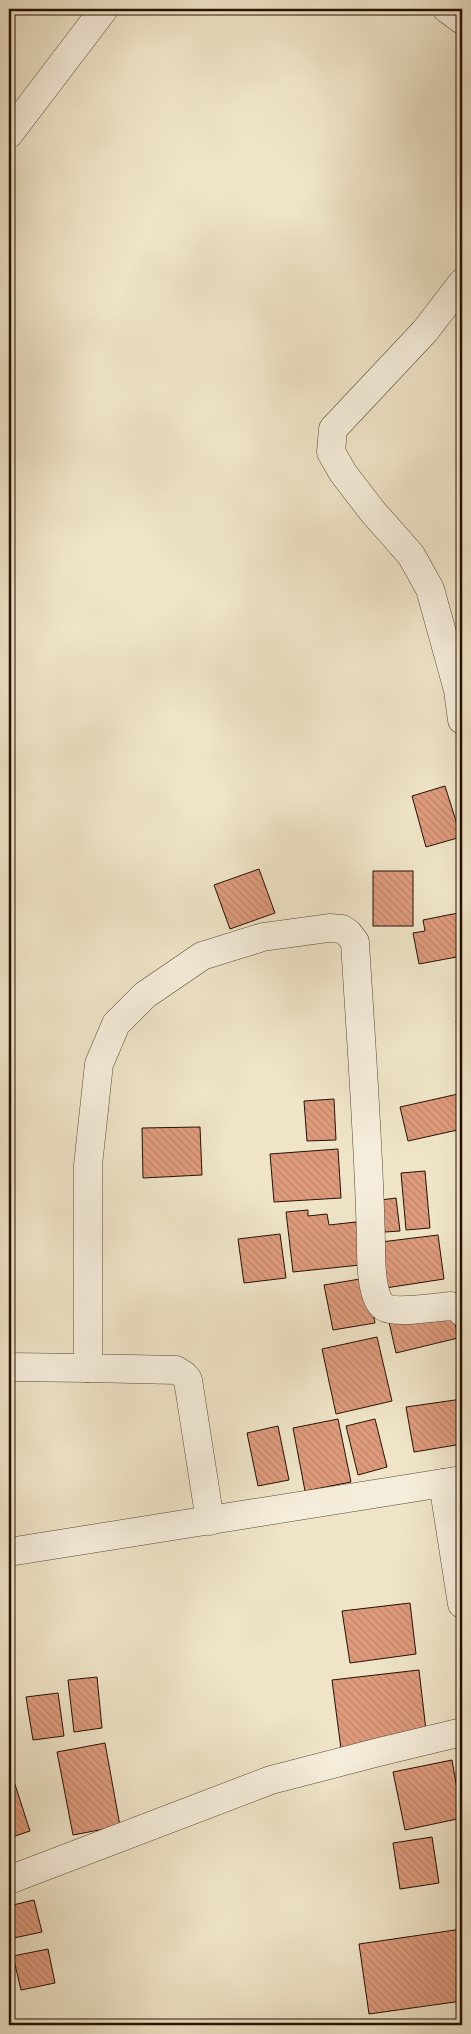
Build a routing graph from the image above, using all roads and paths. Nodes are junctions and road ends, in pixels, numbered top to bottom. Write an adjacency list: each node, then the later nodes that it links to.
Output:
1 (104, 9): 4 (street)
2 (447, 9): 3 (street)
3 (462, 20)
4 (9, 134)
5 (462, 283): 6 (street)
6 (462, 720)
7 (462, 1312): 9 (street)
8 (9, 1367): 9 (street)
9 (88, 1368): 11 (street)
10 (453, 1482): 11 (street); 13 (street)
11 (210, 1520): 12 (street)
12 (9, 1552)
13 (462, 1604)
14 (462, 1732): 15 (street)
15 (9, 1880)

